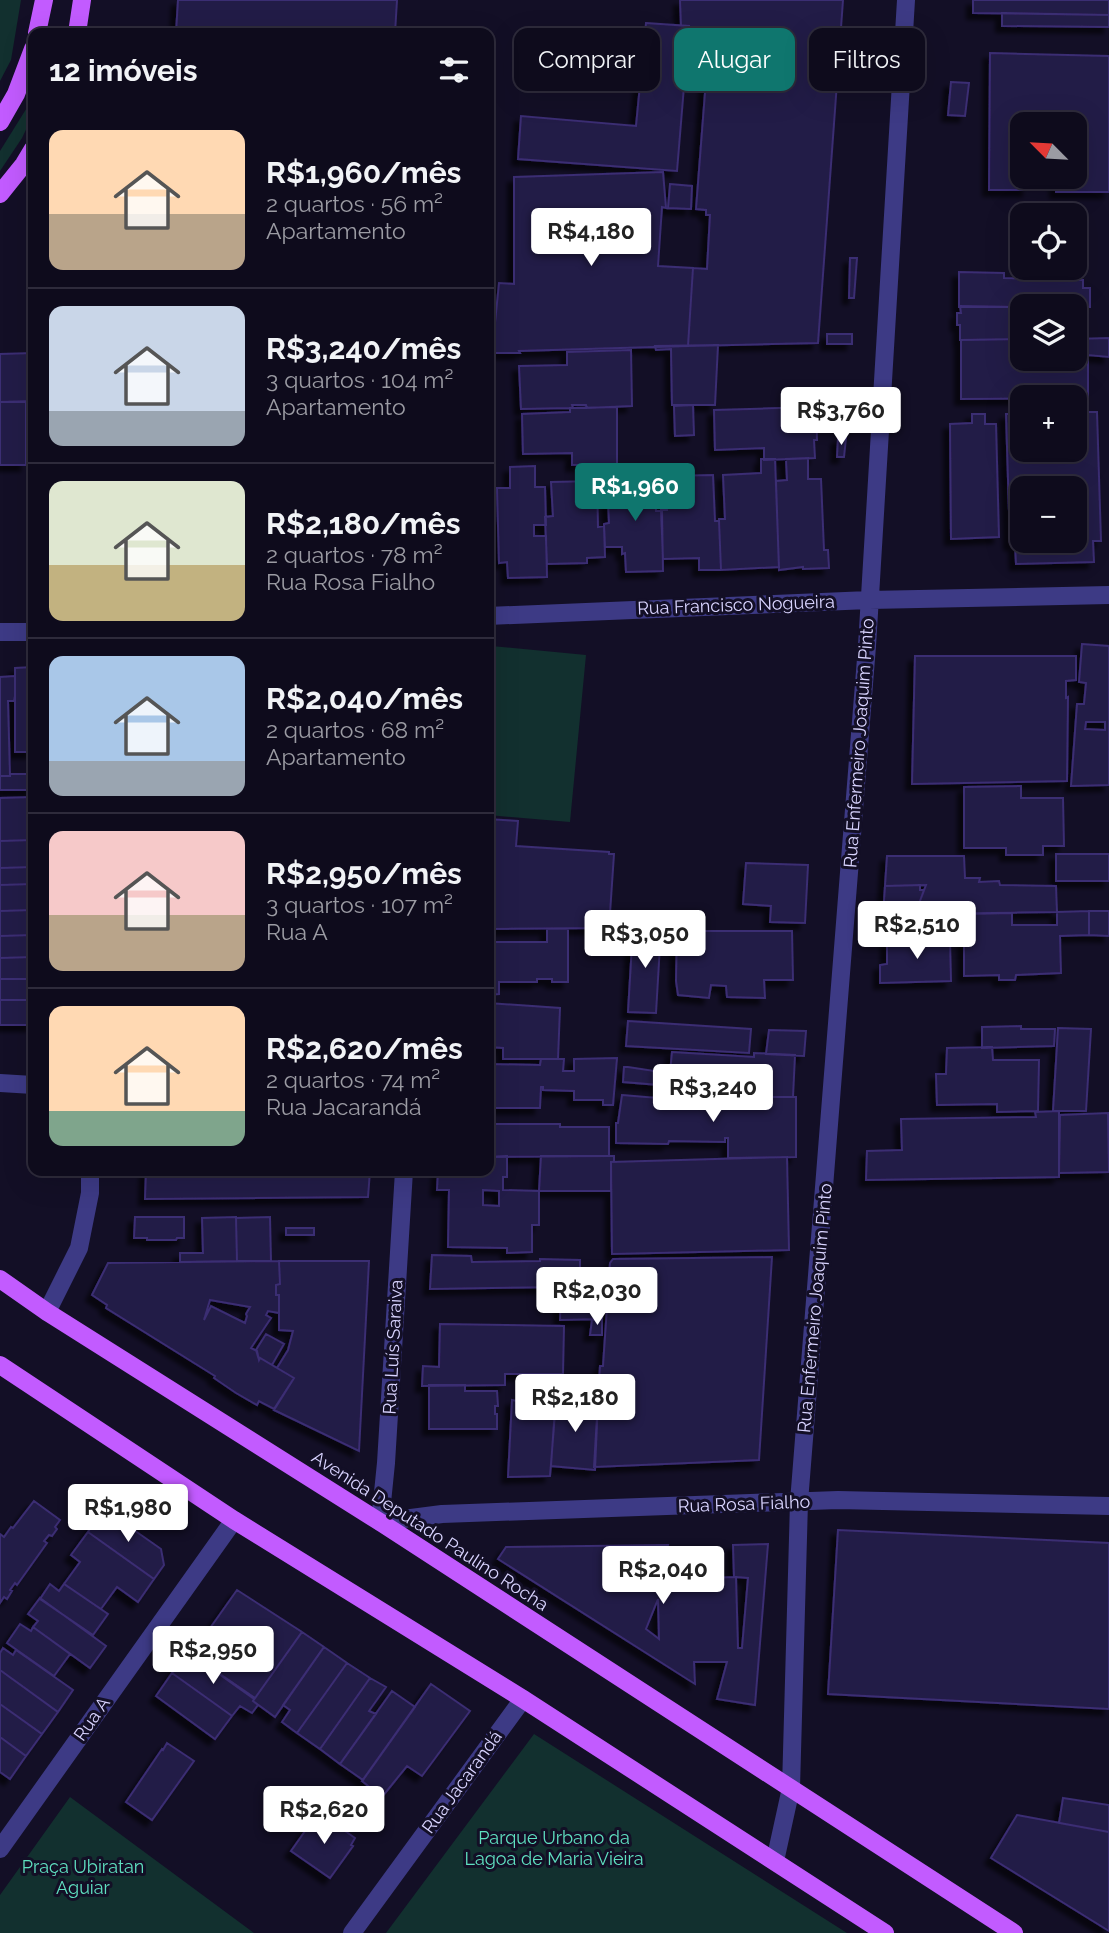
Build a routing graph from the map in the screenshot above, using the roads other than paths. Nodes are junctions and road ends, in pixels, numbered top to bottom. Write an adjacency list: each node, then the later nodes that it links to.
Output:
1 (44, 0): 4 (main road)
2 (82, 0): 5 (main road)
3 (906, 0): 11 (street, Rua Enfermeiro Joaquim Pinto)
4 (38, 28)
5 (78, 28)
6 (28, 62): 7 (main road)
7 (0, 122)
8 (28, 157): 9 (main road)
9 (0, 194)
10 (1109, 595): 11 (street, Rua Francisco Nogueira)
11 (869, 600): 12 (street, Rua Francisco Nogueira); 22 (street, Rua Enfermeiro Joaquim Pinto)
12 (494, 616)
13 (0, 632): 14 (street)
14 (28, 632)
15 (0, 1083): 16 (street)
16 (28, 1085)
17 (90, 1176): 20 (street)
18 (404, 1176): 25 (street, Rua Luís Saraiva)
19 (0, 1279): 20 (main road, Avenida Deputado Paulino Rocha)
20 (47, 1312): 25 (main road, Avenida Deputado Paulino Rocha)
21 (0, 1365): 24 (main road)
22 (799, 1502): 23 (street, Rua Rosa Fialho); 25 (street, Rua Rosa Fialho); 27 (street, Rua Enfermeiro Joaquim Pinto)
23 (1109, 1506)
24 (233, 1520): 26 (main road); 28 (street, Rua A)
25 (380, 1522): 27 (main road, Avenida Deputado Paulino Rocha)
26 (523, 1699): 29 (main road); 30 (street, Rua Jacarandá)
27 (791, 1788): 29 (street, Rua Enfermeiro Joaquim Pinto); 32 (main road, Avenida Deputado Paulino Rocha)
28 (0, 1849)
29 (775, 1861): 31 (main road)
30 (352, 1933)
31 (885, 1933)
32 (1014, 1933)

